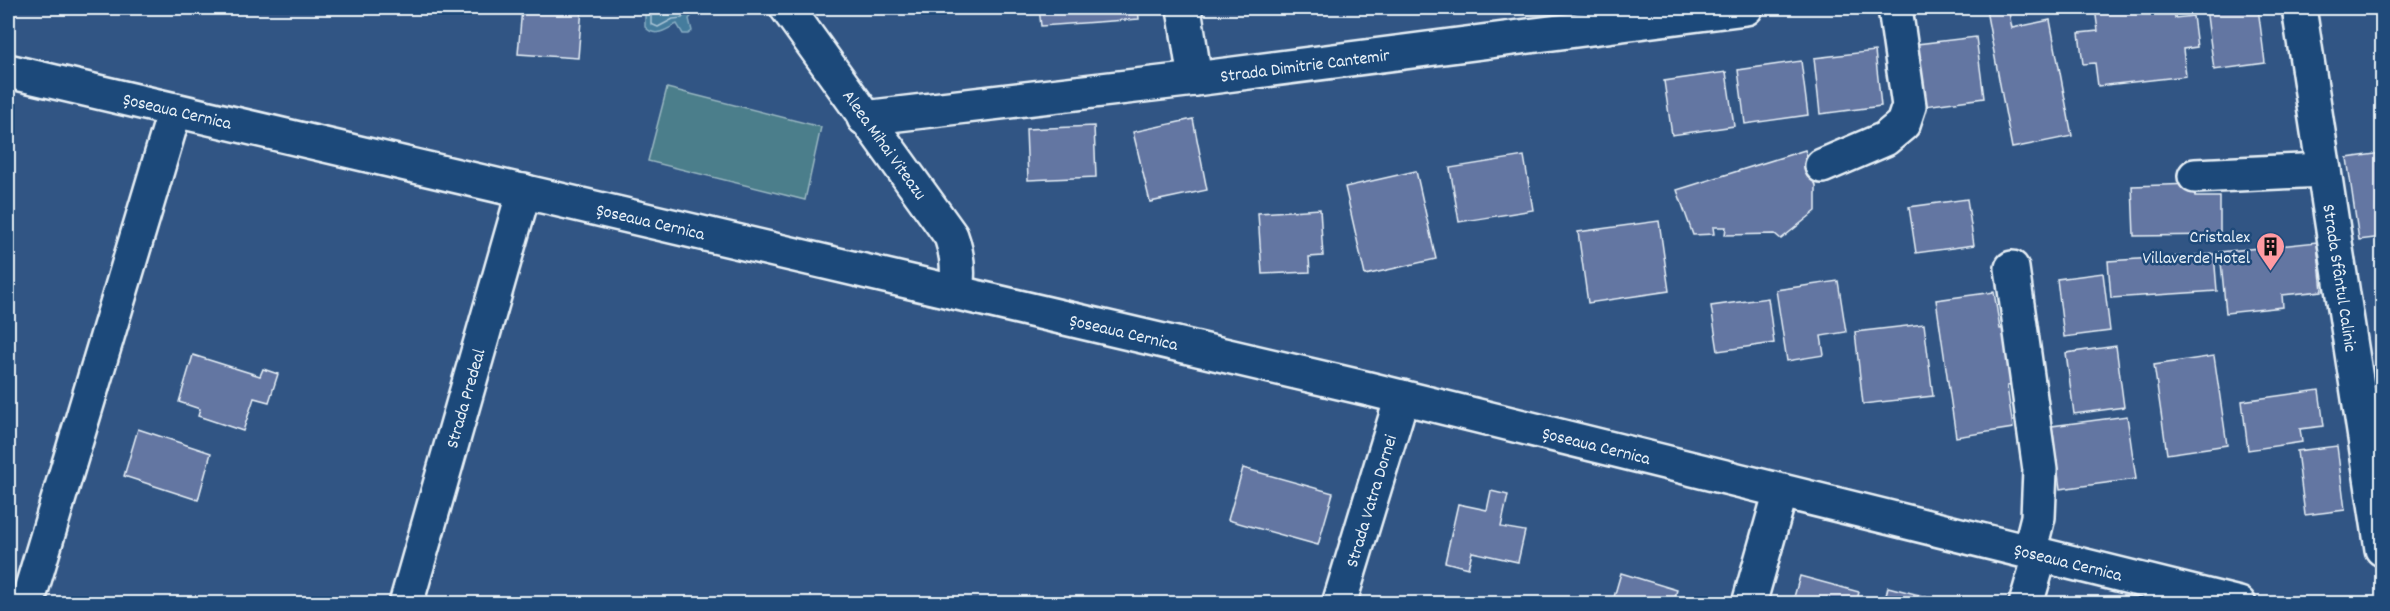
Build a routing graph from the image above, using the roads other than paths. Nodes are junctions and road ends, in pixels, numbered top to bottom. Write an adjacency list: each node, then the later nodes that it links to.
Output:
1 (787, 8): 10 (street, Aleea Mihai Viteazu)
2 (1184, 8): 8 (street)
3 (1746, 8): 6 (street, Strada Dimitrie Cantemir)
4 (1895, 8): 11 (street)
5 (2299, 8): 12 (street, Strada Sfântul Calinic)
6 (1654, 14): 8 (street, Strada Dimitrie Cantemir)
7 (8, 71): 9 (street, Șoseaua Cernica)
8 (1195, 79): 10 (street, Strada Dimitrie Cantemir)
9 (176, 110): 14 (street, Șoseaua Cernica); 21 (street)
10 (864, 118): 16 (street, Aleea Mihai Viteazu)
11 (1822, 166)
12 (2324, 170): 13 (street); 19 (street, Strada Sfântul Calinic)
13 (2195, 176)
14 (524, 191): 16 (street, Șoseaua Cernica); 22 (street, Strada Predeal)
15 (2012, 268): 20 (street)
16 (956, 292): 17 (street, Șoseaua Cernica)
17 (1402, 397): 18 (street, Șoseaua Cernica); 23 (street, Strada Vatra Dornei)
18 (1780, 491): 20 (street, Șoseaua Cernica); 24 (street)
19 (2382, 549)
20 (2035, 555): 25 (street); 26 (street, Șoseaua Cernica)
21 (27, 603)
22 (406, 603)
23 (1339, 603)
24 (1749, 603)
25 (2026, 603)
26 (2239, 603)

